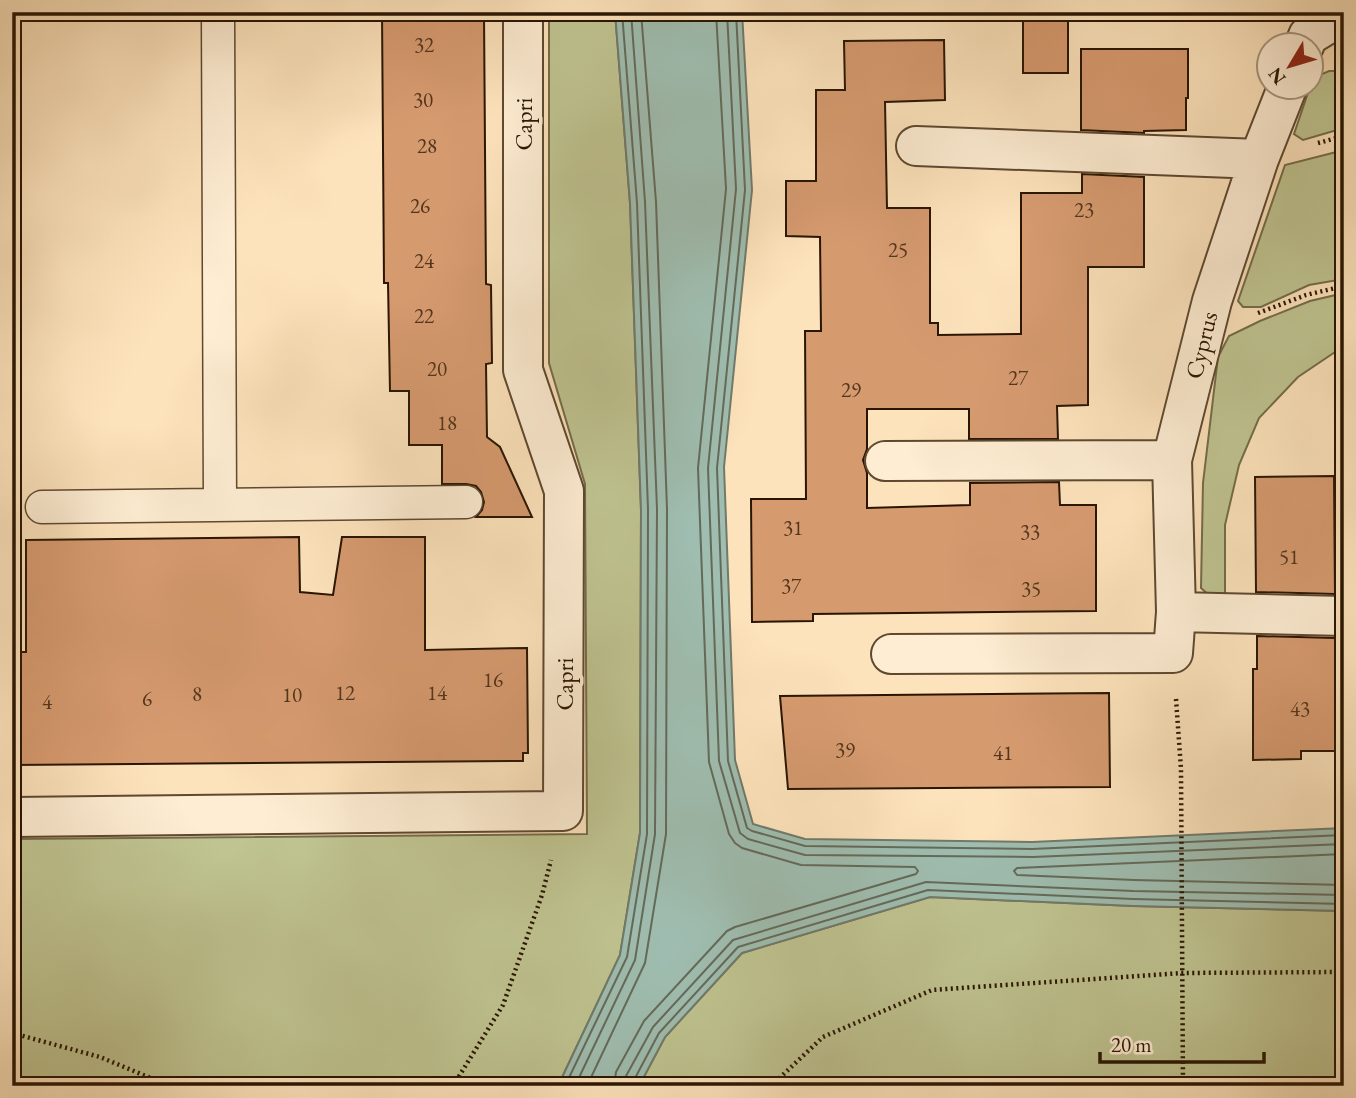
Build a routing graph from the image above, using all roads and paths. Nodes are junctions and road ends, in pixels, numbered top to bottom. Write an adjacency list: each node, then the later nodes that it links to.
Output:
1 (218, 12): 13 (lane)
2 (523, 12): 19 (street, Capri)
3 (1344, 14): 4 (street)
4 (1315, 32)
5 (1281, 102): 7 (street, Cyprus)
6 (916, 146): 7 (street)
7 (1259, 159): 9 (street, Cyprus)
8 (1344, 286): 9 (path)
9 (1206, 325): 10 (street, Cyprus)
10 (1172, 460): 11 (street); 15 (street, Cyprus)
11 (885, 461)
12 (466, 502): 13 (lane)
13 (220, 505): 14 (lane)
14 (42, 507)
15 (1176, 612): 16 (street); 17 (street, Cyprus)
16 (1344, 616)
17 (1173, 653): 18 (street); 22 (path)
18 (891, 654)
19 (564, 811): 20 (street); 25 (path)
20 (12, 817)
21 (1344, 972): 22 (path)
22 (1182, 973): 26 (path); 27 (path)
23 (12, 1033): 24 (path)
24 (170, 1086)
25 (453, 1086)
26 (771, 1086)
27 (1183, 1086)

